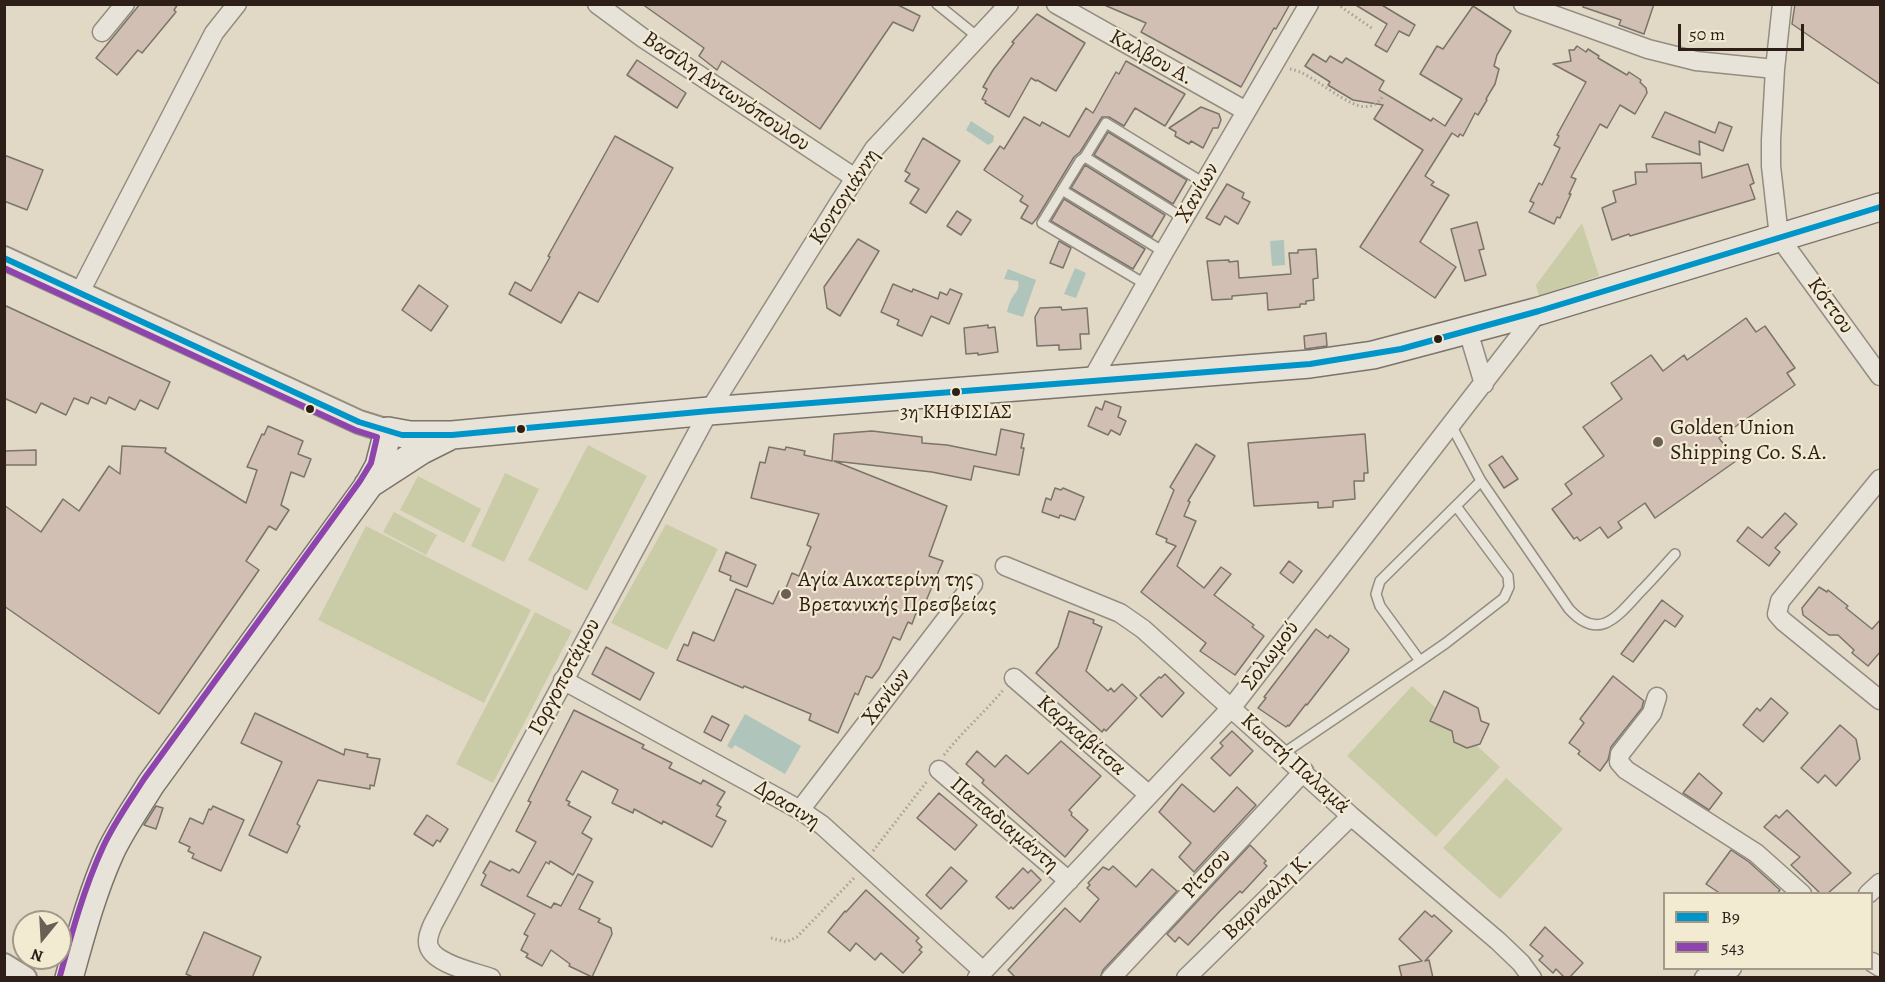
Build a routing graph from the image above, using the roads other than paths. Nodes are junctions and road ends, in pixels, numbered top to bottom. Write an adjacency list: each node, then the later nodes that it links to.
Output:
1 (125, 4): 10 (street)
2 (237, 4): 24 (street)
3 (597, 4): 15 (street, Βασίλη Αντωνόπουλου)
4 (937, 4): 11 (lane)
5 (1009, 4): 11 (street, Κοντογιάννη)
6 (1056, 4): 13 (street, Καλβου Α.)
7 (1309, 4): 13 (street, Χανίων)
8 (1523, 4): 12 (street)
9 (1782, 4): 12 (street)
10 (102, 32)
11 (979, 38): 15 (street, Κοντογιάννη)
12 (1775, 69): 20 (street)
13 (1246, 111): 16 (street, Χανίων)
14 (1085, 157): 16 (lane); 17 (lane); 19 (lane)
15 (855, 178): 30 (street, Κοντογιάννη)
16 (1204, 183): 19 (street, Χανίων)
17 (1062, 190): 21 (lane); 23 (lane)
18 (1881, 207): 20 (main road)
19 (1184, 218): 21 (street, Χανίων)
20 (1779, 237): 25 (main road); 27 (street, Κόττου)
21 (1164, 252): 23 (street, Χανίων)
22 (4, 258): 24 (street)
23 (1145, 284): 28 (street, Χανίων)
24 (80, 292): 32 (street)
25 (1539, 311): 26 (main road); 29 (street, Σολωμού)
26 (1468, 331): 28 (main road); 29 (street)
27 (1881, 376)
28 (1090, 383): 30 (main road)
29 (1484, 384): 31 (street, Σολωμού)
30 (709, 411): 33 (main road); 43 (street, Γοργοποτάμου)
31 (1450, 423): 35 (lane); 46 (street, Σολωμού)
32 (388, 431): 33 (main road); 36 (main road)
33 (452, 435): 36 (main road)
34 (1881, 479): 45 (street)
35 (1481, 481): 37 (lane); 38 (lane)
36 (368, 486): 59 (main road)
37 (1456, 506): 41 (lane); 41 (lane)
38 (1675, 554)
39 (1005, 566): 46 (street, Κωστή Παλαμά)
40 (973, 584): 51 (street, Χανίων)
41 (1420, 661): 47 (lane)
42 (1014, 678): 50 (street, Καρκαβίτσα)
43 (563, 680): 51 (street, Δρασινη); 60 (street, Γοργοποτάμου)
44 (1657, 697): 54 (street)
45 (1881, 700)
46 (1232, 707): 47 (street, Κωστή Παλαμά); 50 (street, Σολωμού)
47 (1284, 753): 49 (street, Κωστή Παλαμά)
48 (939, 770): 53 (street, Παπαδιαμάντη)
49 (1304, 771): 52 (street, Κωστή Παλαμά); 61 (street, Ρίτσου)
50 (1148, 794): 53 (street, Σολωμού)
51 (801, 810): 57 (street, Δρασινη)
52 (1351, 816): 62 (street, Βαρνααλη Κ.); 63 (street, Κωστή Παλαμά)
53 (1069, 880): 57 (street, Σολωμού)
54 (1800, 892)
55 (4, 965): 58 (street)
56 (1729, 970): 64 (street)
57 (980, 974)
58 (25, 978)
59 (69, 978)
60 (491, 978)
61 (1111, 978)
62 (1186, 978)
63 (1532, 978)
64 (1704, 978)

